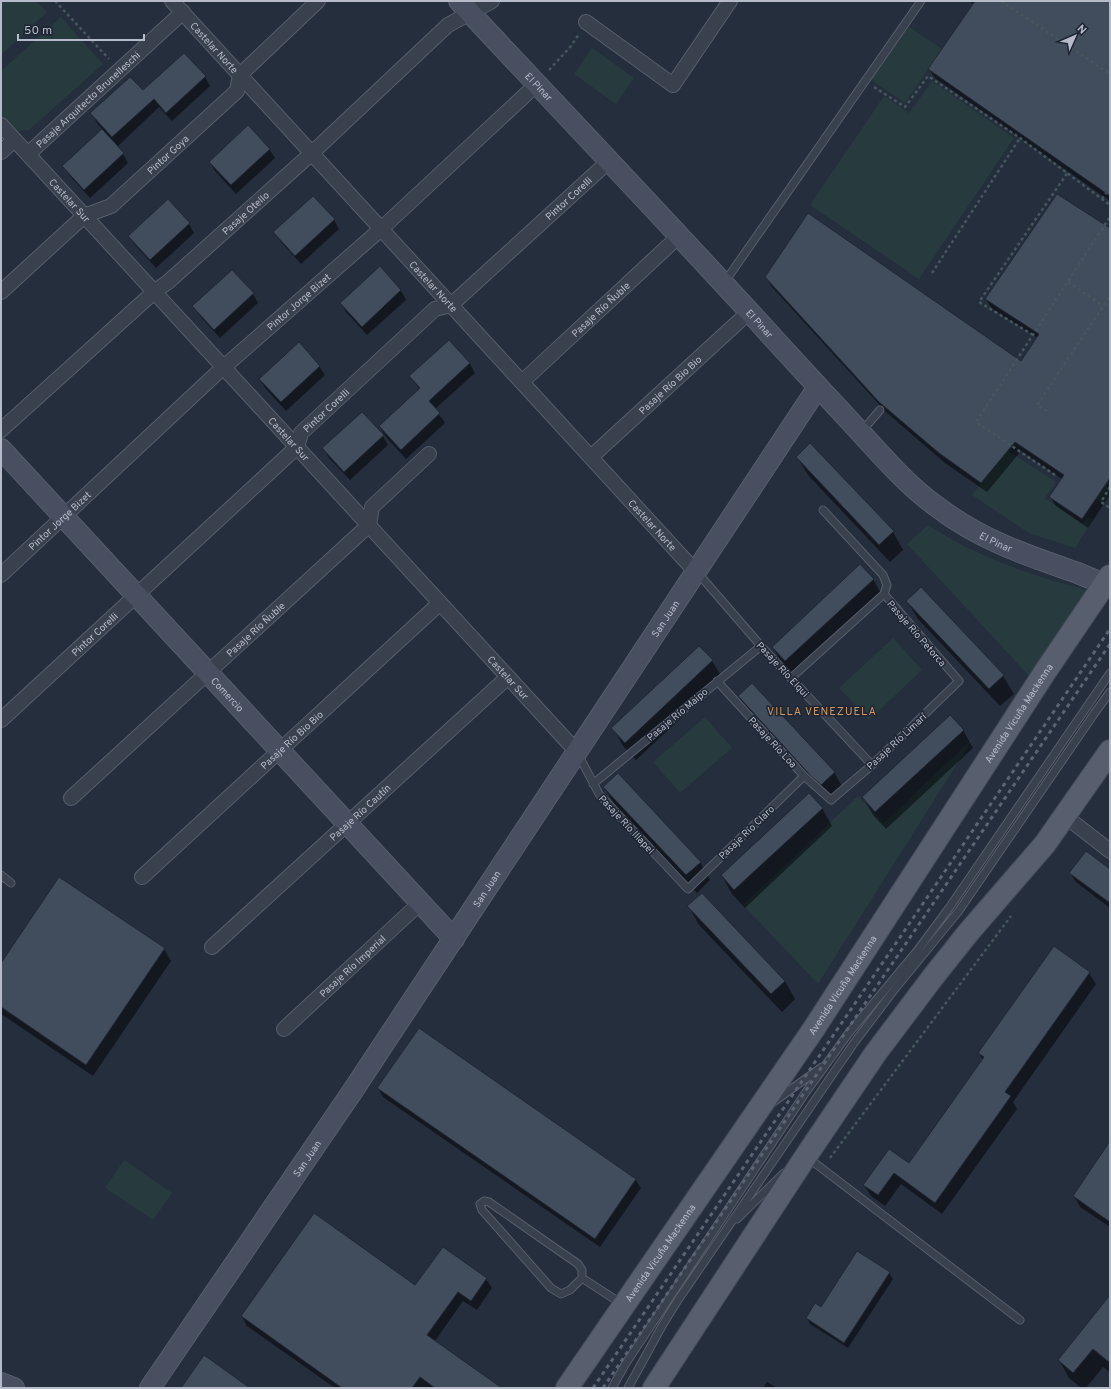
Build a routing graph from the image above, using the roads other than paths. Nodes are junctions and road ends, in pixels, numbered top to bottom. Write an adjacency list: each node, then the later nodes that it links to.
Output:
1 (172, 1): 7 (street, Castelar Norte)
2 (318, 1): 9 (street, Pintor Goya)
3 (492, 1): 6 (street, Pasaje Otello)
4 (730, 1): 8 (street)
5 (920, 1): 20 (lane)
6 (465, 7): 10 (street, El Pinar); 14 (street, Pasaje Otello)
7 (182, 12): 9 (street, Castelar Norte); 15 (street, Pasaje Arquitecto Brunelleschi)
8 (586, 22)
9 (240, 75): 14 (street, Castelar Norte); 17 (street, Pintor Goya)
10 (537, 84): 16 (street, El Pinar); 18 (street, Pintor Jorge Bizet)
11 (1, 125): 12 (street, Castelar Sur)
12 (14, 140): 13 (street); 15 (street, Castelar Sur)
13 (1, 152)
14 (312, 153): 18 (street, Castelar Norte); 22 (street, Pasaje Otello)
15 (28, 154): 17 (street, Castelar Sur)
16 (608, 161): 19 (street, El Pinar); 23 (street, Pintor Corelli)
17 (84, 216): 21 (street, Pintor Goya); 22 (street, Castelar Sur)
18 (381, 229): 23 (street, Castelar Norte); 25 (street, Pintor Jorge Bizet)
19 (679, 236): 20 (street, El Pinar); 26 (street, Pasaje Río Ñuble)
20 (723, 284): 24 (street, El Pinar)
21 (1, 292)
22 (154, 292): 25 (street, Castelar Sur); 29 (street, Pasaje Otello)
23 (451, 305): 26 (street, Castelar Norte); 31 (street, Pintor Corelli)
24 (749, 312): 27 (street, El Pinar); 34 (street, Pasaje Río Bio Bio)
25 (224, 368): 31 (street, Castelar Sur); 36 (street, Pintor Jorge Bizet)
26 (522, 382): 34 (street, Castelar Norte)
27 (818, 387): 30 (street, El Pinar); 38 (street, San Juan)
28 (880, 410): 30 (lane)
29 (1, 430)
30 (861, 433): 40 (street, El Pinar)
31 (297, 447): 37 (street, Castelar Sur); 42 (street, Pintor Corelli)
32 (1, 450): 36 (street, Comercio)
33 (429, 454): 37 (street)
34 (591, 457): 38 (street, Castelar Norte)
35 (823, 510): 41 (lane, Pasaje Río Petorca)
36 (63, 517): 39 (street, Pintor Jorge Bizet); 42 (street, Comercio)
37 (369, 525): 43 (street, Castelar Sur); 45 (street, Pasaje Río Ñuble)
38 (696, 571): 44 (lane, Pasaje Río Elqui); 55 (street, San Juan)
39 (1, 574)
40 (1109, 584): 73 (main road, Avenida Vicuña Mackenna)
41 (884, 594): 48 (lane); 49 (lane, Pasaje Río Petorca)
42 (136, 595): 45 (street, Comercio); 52 (street, Pintor Corelli)
43 (440, 603): 47 (street, Castelar Sur); 53 (street, Pasaje Río Bio Bio)
44 (761, 646): 48 (lane, Pasaje Río Elqui); 50 (lane, Pasaje Río Maipo)
45 (208, 672): 53 (street, Comercio); 59 (street, Pasaje Río Ñuble)
46 (1110, 673): 72 (lane)
47 (508, 677): 55 (street, Castelar Sur); 62 (street, Pasaje Río Cautín)
48 (791, 678): 56 (lane, Pasaje Río Elqui)
49 (959, 681): 56 (lane, Pasaje Río Limarí)
50 (717, 682): 57 (lane, Pasaje Río Loa); 58 (lane, Pasaje Río Maipo)
51 (1110, 692): 76 (lane)
52 (1, 720)
53 (280, 750): 62 (street, Comercio); 65 (street, Pasaje Río Bio Bio)
54 (1110, 751): 61 (main road)
55 (577, 752): 58 (lane, Pasaje Río Illapel); 69 (street, San Juan)
56 (872, 765): 60 (lane, Pasaje Río Limarí)
57 (804, 776): 60 (lane, Pasaje Río Loa); 67 (lane, Pasaje Río Claro)
58 (593, 784): 67 (lane, Pasaje Río Illapel)
59 (71, 798)
60 (831, 800)
61 (1065, 816): 63 (street); 74 (main road)
62 (347, 824): 68 (street, Comercio); 70 (street, Pasaje Río Cautín)
63 (1110, 851)
64 (1, 875): 66 (lane)
65 (142, 877)
66 (11, 883)
67 (688, 889)
68 (420, 903): 69 (street, Comercio); 71 (street, Pasaje Río Imperial)
69 (454, 939): 80 (street, San Juan)
70 (212, 947)
71 (284, 1029)
72 (827, 1063): 73 (lane); 82 (lane)
73 (754, 1117): 78 (main road, Avenida Vicuña Mackenna)
74 (818, 1138): 75 (main road); 76 (lane)
75 (814, 1162): 79 (lane); 84 (main road)
76 (725, 1230): 83 (lane)
77 (582, 1278): 77 (lane); 78 (lane)
78 (624, 1306): 81 (main road, Avenida Vicuña Mackenna)
79 (1020, 1320)
80 (150, 1388)
81 (568, 1388)
82 (612, 1388)
83 (628, 1388)
84 (654, 1388)

